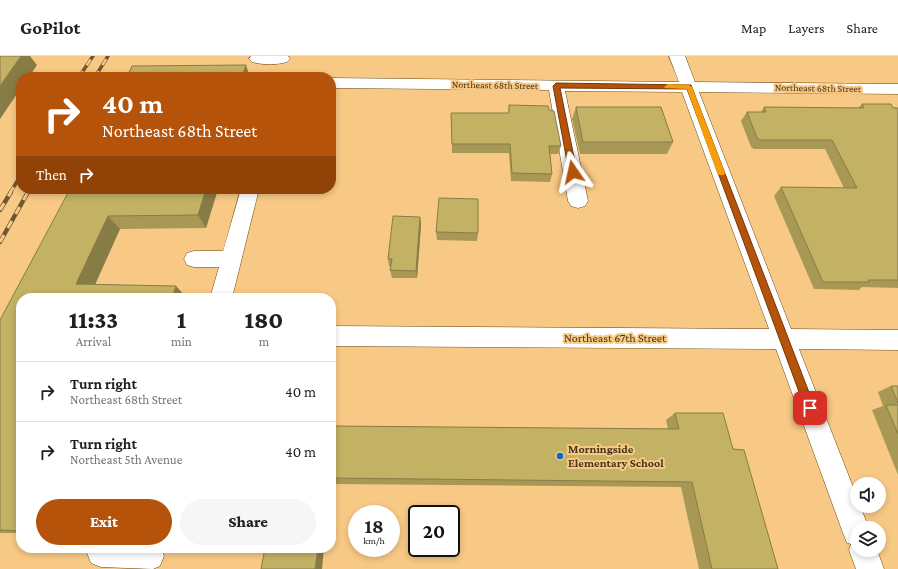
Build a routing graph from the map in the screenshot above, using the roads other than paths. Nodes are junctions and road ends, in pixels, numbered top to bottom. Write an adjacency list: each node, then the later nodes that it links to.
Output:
1 (677, 56): 6 (street)
2 (257, 59): 3 (street)
3 (281, 62)
4 (336, 83): 5 (street, Northeast 68th Street)
5 (556, 86): 6 (street, Northeast 68th Street); 9 (street)
6 (689, 87): 7 (street, Northeast 68th Street); 14 (street)
7 (898, 89)
8 (249, 194): 11 (street)
9 (578, 201)
10 (194, 259): 11 (street)
11 (231, 259): 12 (street)
12 (222, 293)
13 (336, 336): 14 (street, Northeast 67th Street)
14 (784, 338): 15 (street, Northeast 67th Street); 16 (street)
15 (898, 340)
16 (853, 521)
17 (101, 553): 19 (street)
18 (866, 557): 20 (street)
19 (149, 558)
20 (870, 569)

